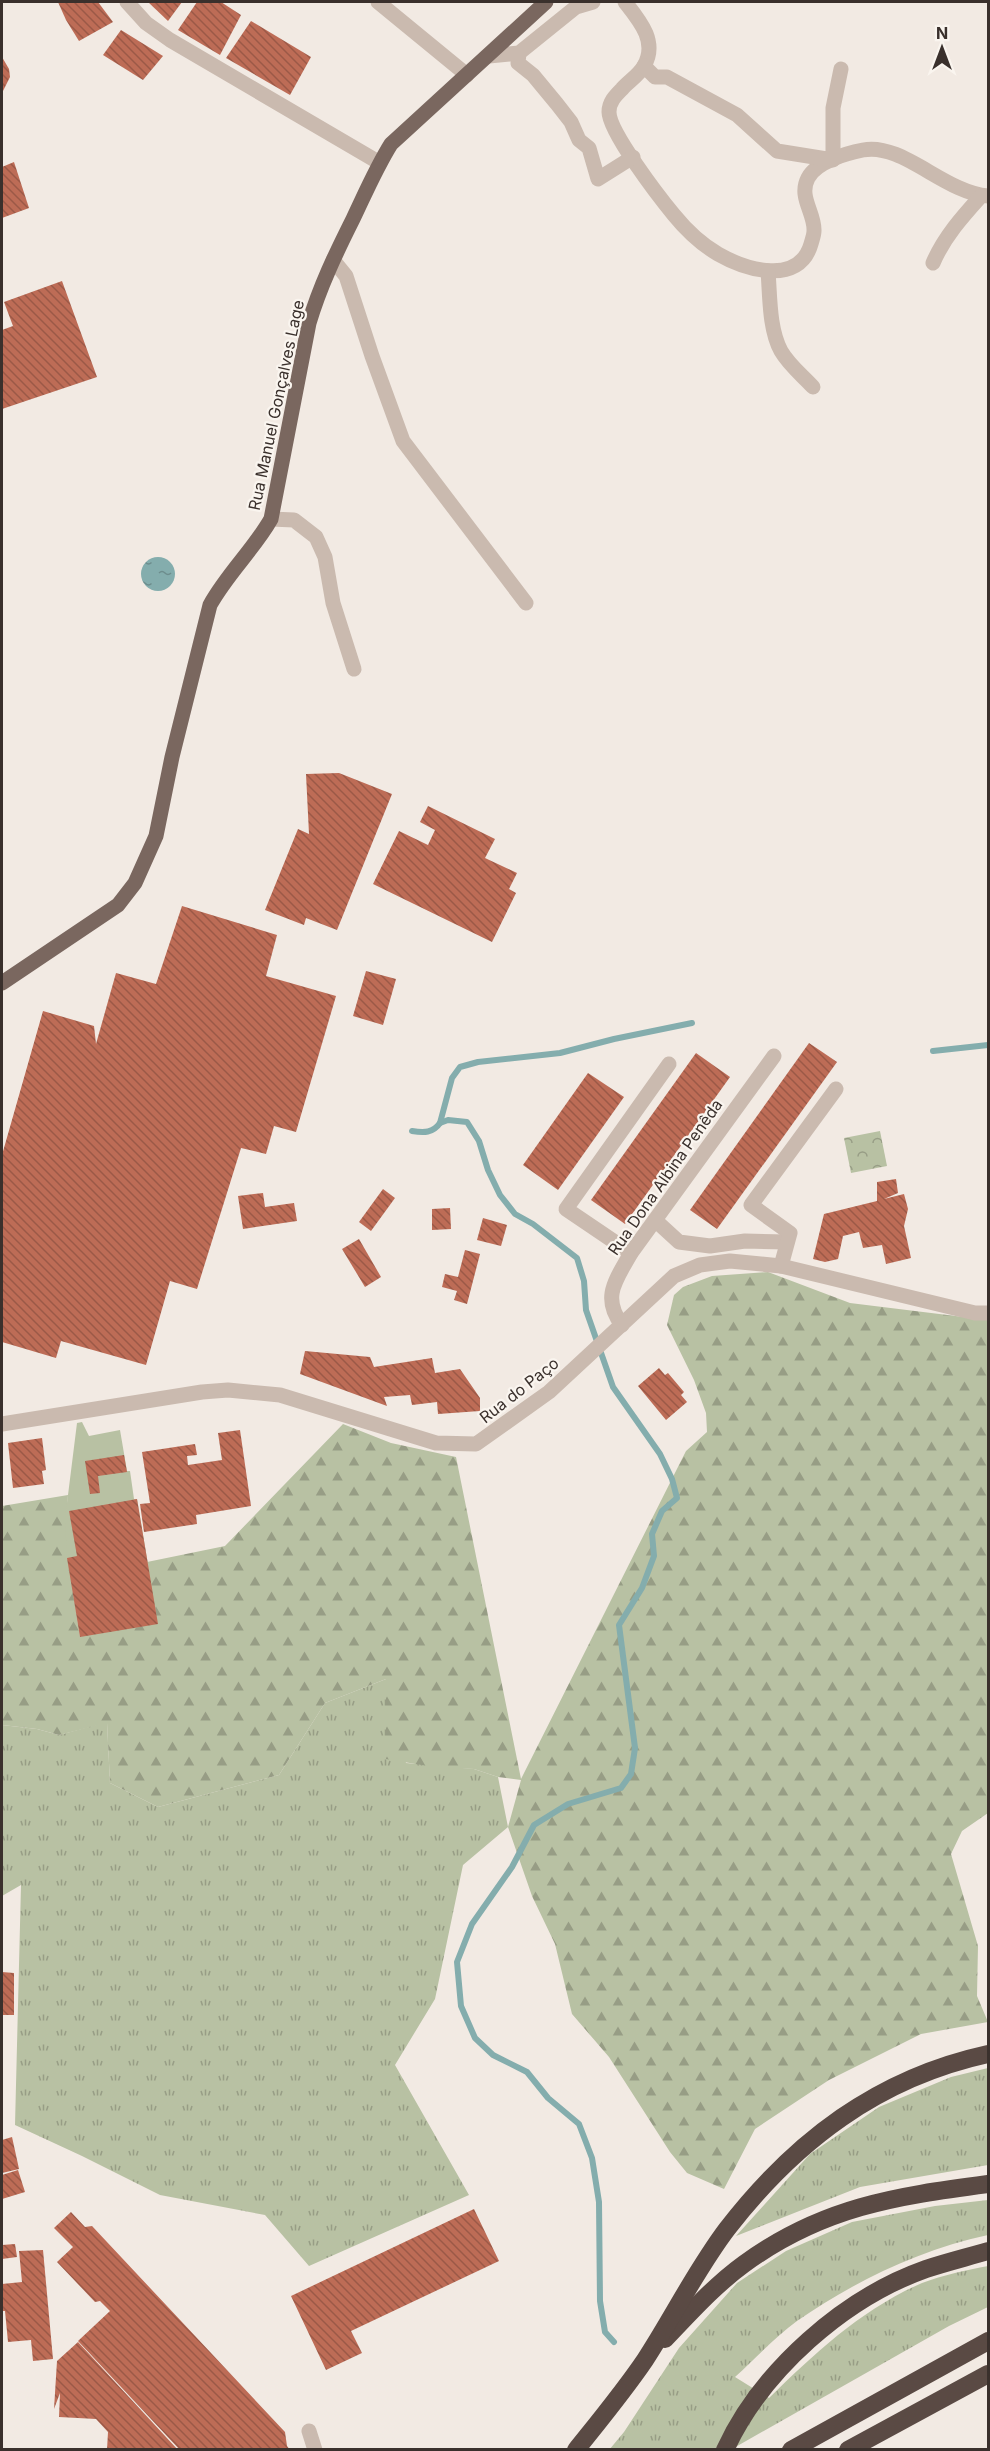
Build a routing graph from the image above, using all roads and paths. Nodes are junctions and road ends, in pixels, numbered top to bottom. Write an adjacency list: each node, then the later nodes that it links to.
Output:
1 (127, 2): 13 (street)
2 (378, 2): 10 (street)
3 (546, 2): 7 (main road, Rua Manuel Gonçalves Lage)
4 (592, 2): 6 (street)
5 (626, 2): 8 (street)
6 (519, 53): 7 (street); 11 (street)
7 (489, 56): 10 (main road, Rua Manuel Gonçalves Lage)
8 (644, 66): 11 (street); 12 (street)
9 (841, 69): 12 (street)
10 (467, 75): 13 (main road, Rua Manuel Gonçalves Lage)
11 (633, 157): 17 (street)
12 (833, 160): 14 (street); 17 (street)
13 (380, 163): 15 (main road, Rua Manuel Gonçalves Lage)
14 (985, 196): 16 (street)
15 (333, 260): 19 (main road, Rua Manuel Gonçalves Lage); 20 (street)
16 (933, 263)
17 (768, 271): 18 (street)
18 (813, 387)
19 (271, 519): 21 (street); 22 (main road, Rua Manuel Gonçalves Lage)
20 (526, 603)
21 (354, 669)
22 (2, 983)
23 (774, 1056): 26 (street, Rua Dona Albina Penêda)
24 (669, 1064): 28 (street)
25 (836, 1089): 27 (street)
26 (655, 1220): 27 (street); 28 (street, Rua Dona Albina Penêda)
27 (787, 1242): 29 (street)
28 (631, 1253): 31 (street, Rua Dona Albina Penêda)
29 (781, 1266): 30 (street, Rua do Paço); 31 (street, Rua do Paço)
30 (988, 1313)
31 (622, 1325): 32 (street, Rua do Paço)
32 (2, 1424)
33 (988, 2054): 37 (highway)
34 (988, 2184): 37 (highway)
35 (988, 2251): 42 (highway)
36 (988, 2341): 43 (highway)
37 (645, 2359): 41 (highway)
38 (988, 2374): 44 (highway)
39 (309, 2432): 40 (street)
40 (315, 2450)
41 (576, 2450)
42 (725, 2450)
43 (791, 2450)
44 (848, 2450)

